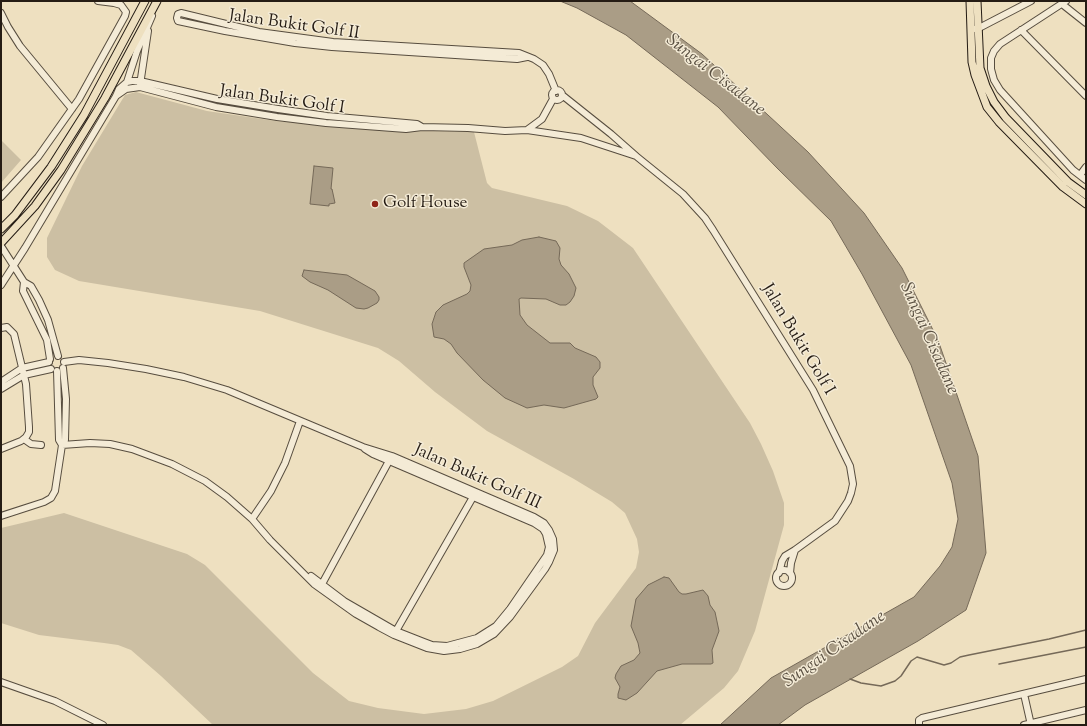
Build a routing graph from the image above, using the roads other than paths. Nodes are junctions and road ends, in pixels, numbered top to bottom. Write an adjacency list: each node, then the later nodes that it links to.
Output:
1 (98, 1): 22 (street)
2 (145, 1): 35 (main road)
3 (158, 1): 11 (street); 36 (main road)
4 (970, 1): 12 (main road)
5 (977, 1): 12 (main road)
6 (1031, 1): 8 (street)
7 (1064, 3): 10 (street); 13 (street)
8 (1020, 4): 12 (street)
9 (1, 12): 22 (street)
10 (1086, 23)
11 (148, 25): 15 (street); 16 (street)
12 (975, 29): 32 (main road); 34 (main road)
13 (1021, 30): 20 (street); 30 (street)
14 (527, 57): 14 (street, Jalan Bukit Golf II); 17 (street, Jalan Bukit Golf II)
15 (127, 82): 16 (street, Jalan Bukit Golf I); 19 (street)
16 (140, 84): 19 (street, Jalan Bukit Golf I); 24 (street, Jalan Bukit Golf I)
17 (556, 90): 18 (street); 21 (street)
18 (562, 95): 21 (street); 26 (street, Jalan Bukit Golf I)
19 (116, 96): 37 (street)
20 (1086, 96)
21 (553, 99): 23 (street)
22 (72, 109): 33 (street)
23 (542, 119): 24 (street); 25 (street)
24 (527, 130): 25 (street, Jalan Bukit Golf I)
25 (547, 133): 27 (street, Jalan Bukit Golf I)
26 (611, 134): 27 (street); 28 (street, Jalan Bukit Golf I)
27 (607, 146): 28 (street, Jalan Bukit Golf I)
28 (636, 156): 59 (street, Jalan Bukit Golf I)
29 (1086, 167): 30 (street)
30 (1080, 175): 31 (street)
31 (1086, 180)
32 (1086, 195)
33 (1, 197)
34 (1086, 204)
35 (1, 230)
36 (1, 245): 37 (street)
37 (14, 266): 38 (street); 39 (street)
38 (24, 282): 41 (street); 42 (street)
39 (1, 285)
40 (1, 328): 44 (street)
41 (58, 356): 42 (street); 43 (street)
42 (50, 360): 44 (street); 45 (street)
43 (64, 365): 45 (street); 49 (street, Jalan Bukit Golf III); 52 (street)
44 (22, 368): 46 (street); 47 (street)
45 (54, 370): 46 (street); 52 (street)
46 (24, 375): 48 (street); 50 (street)
47 (1, 382)
48 (1, 389)
49 (300, 421): 53 (street, Jalan Bukit Golf III); 58 (street)
50 (24, 439): 51 (street); 54 (street)
51 (41, 445)
52 (62, 445): 57 (street); 58 (street, Jalan Bukit Golf III)
53 (363, 447): 55 (street, Jalan Bukit Golf III); 60 (street, Jalan Bukit Golf III)
54 (1, 449)
55 (389, 461): 56 (street, Jalan Bukit Golf III); 63 (street)
56 (473, 497): 64 (street); 64 (street, Jalan Bukit Golf III)
57 (1, 516)
58 (252, 519): 60 (street, Jalan Bukit Golf III)
59 (795, 550): 61 (street, Jalan Bukit Golf I); 62 (street)
60 (303, 573): 63 (street, Jalan Bukit Golf III)
61 (779, 573): 62 (street); 62 (street)
62 (790, 574)
63 (322, 584): 64 (street, Jalan Bukit Golf III)
64 (396, 631)
65 (1086, 679): 67 (street)
66 (1, 682): 70 (street)
67 (1024, 694): 69 (street); 71 (street)
68 (1086, 710): 69 (street)
69 (1029, 724)
70 (103, 725)
71 (919, 725)

